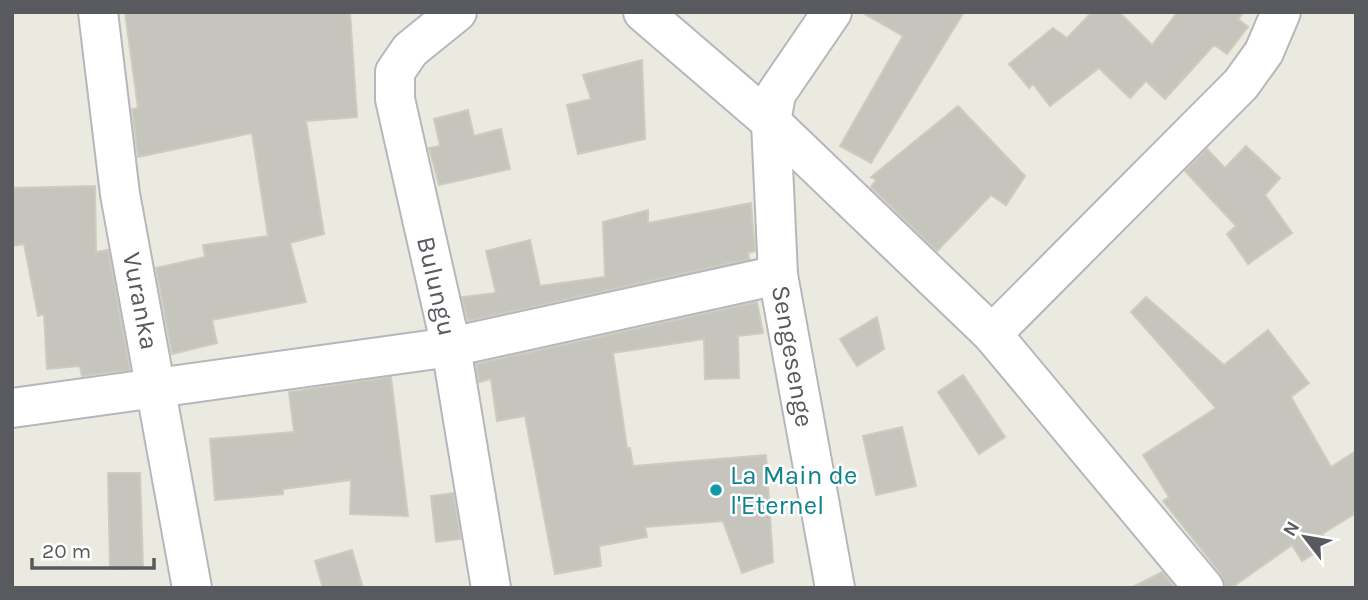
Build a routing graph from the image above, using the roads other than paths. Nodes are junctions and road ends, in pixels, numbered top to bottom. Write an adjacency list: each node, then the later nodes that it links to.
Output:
1 (97, 12): 10 (street, Vuranka)
2 (457, 12): 9 (street, Bulungu)
3 (643, 12): 6 (street)
4 (832, 12): 6 (street, Sengesenge)
5 (1281, 12): 8 (street)
6 (771, 122): 7 (street, Sengesenge); 8 (street)
7 (778, 275): 9 (street); 14 (street, Sengesenge)
8 (992, 334): 15 (street)
9 (451, 347): 10 (street); 13 (street, Bulungu)
10 (157, 390): 11 (street); 12 (street, Vuranka)
11 (12, 408)
12 (192, 588)
13 (491, 588)
14 (835, 588)
15 (1204, 588)

